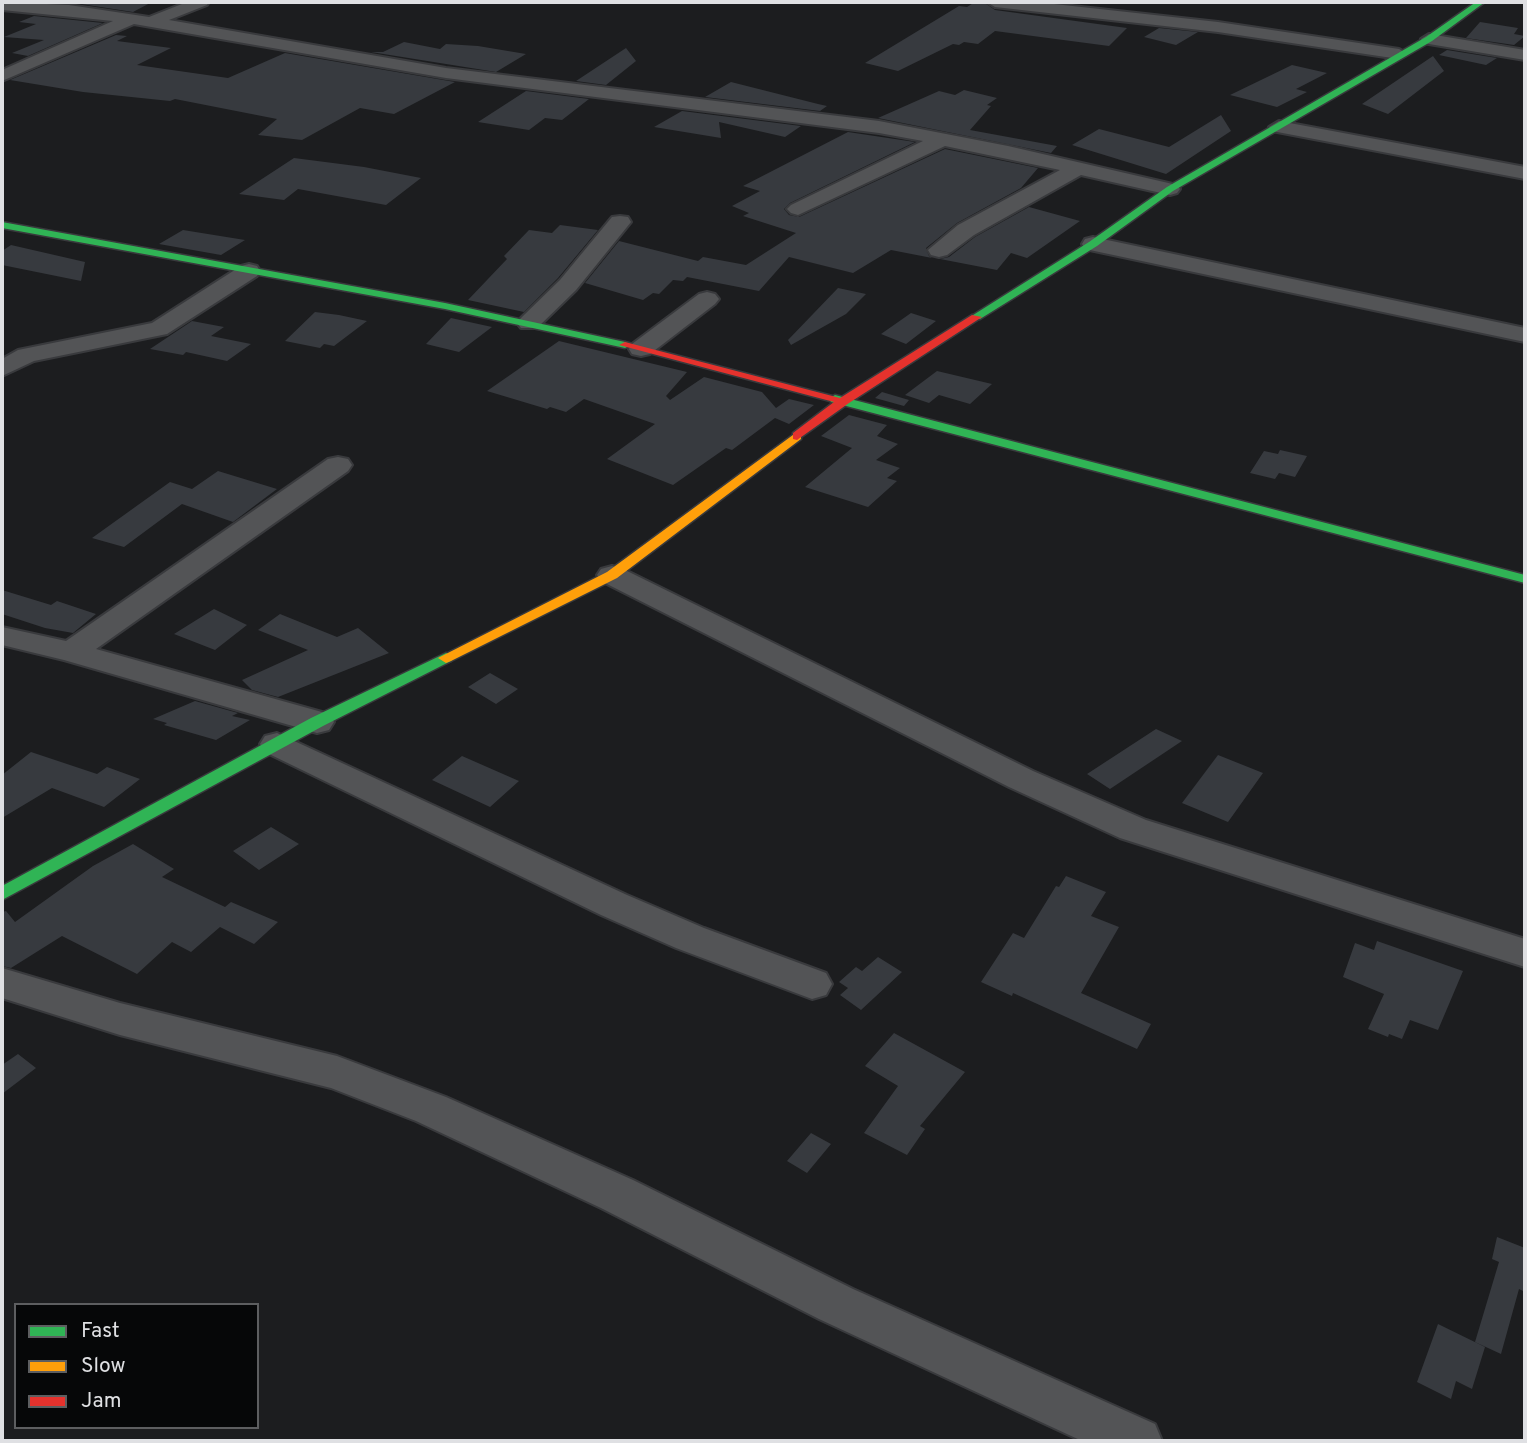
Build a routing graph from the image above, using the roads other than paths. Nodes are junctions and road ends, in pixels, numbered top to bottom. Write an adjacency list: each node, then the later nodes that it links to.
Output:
1 (201, 2): 7 (street)
2 (995, 2): 5 (street)
3 (1481, 2): 9 (street)
4 (2, 5): 6 (street)
5 (1109, 16): 8 (street); 10 (street)
6 (132, 19): 7 (street); 12 (street)
7 (151, 22): 13 (street)
8 (1089, 34)
9 (1429, 40): 10 (street); 11 (street)
10 (1399, 54): 15 (street)
11 (1525, 55)
12 (2, 76)
13 (769, 112): 14 (street); 16 (street)
14 (748, 127)
15 (1279, 127): 18 (street); 19 (street)
16 (944, 139): 17 (street); 20 (street)
17 (1077, 169): 19 (street); 24 (street)
18 (1525, 173)
19 (1170, 189): 23 (street)
20 (798, 209)
21 (620, 222): 27 (street)
22 (2, 225): 25 (street)
23 (1093, 244): 28 (street); 31 (street)
24 (939, 250)
25 (249, 271): 27 (street); 30 (street)
26 (707, 299): 29 (street)
27 (529, 323): 29 (street)
28 (1525, 335)
29 (641, 349): 31 (street)
30 (2, 369)
31 (845, 400): 33 (street); 34 (street)
32 (338, 465): 36 (street)
33 (612, 575): 37 (street); 40 (street)
34 (1525, 579)
35 (2, 636): 36 (street)
36 (71, 652): 37 (street)
37 (317, 722): 38 (street)
38 (277, 744): 39 (street); 42 (street)
39 (2, 894)
40 (1525, 953)
41 (2, 983): 43 (street)
42 (812, 984)
43 (1137, 1441)

